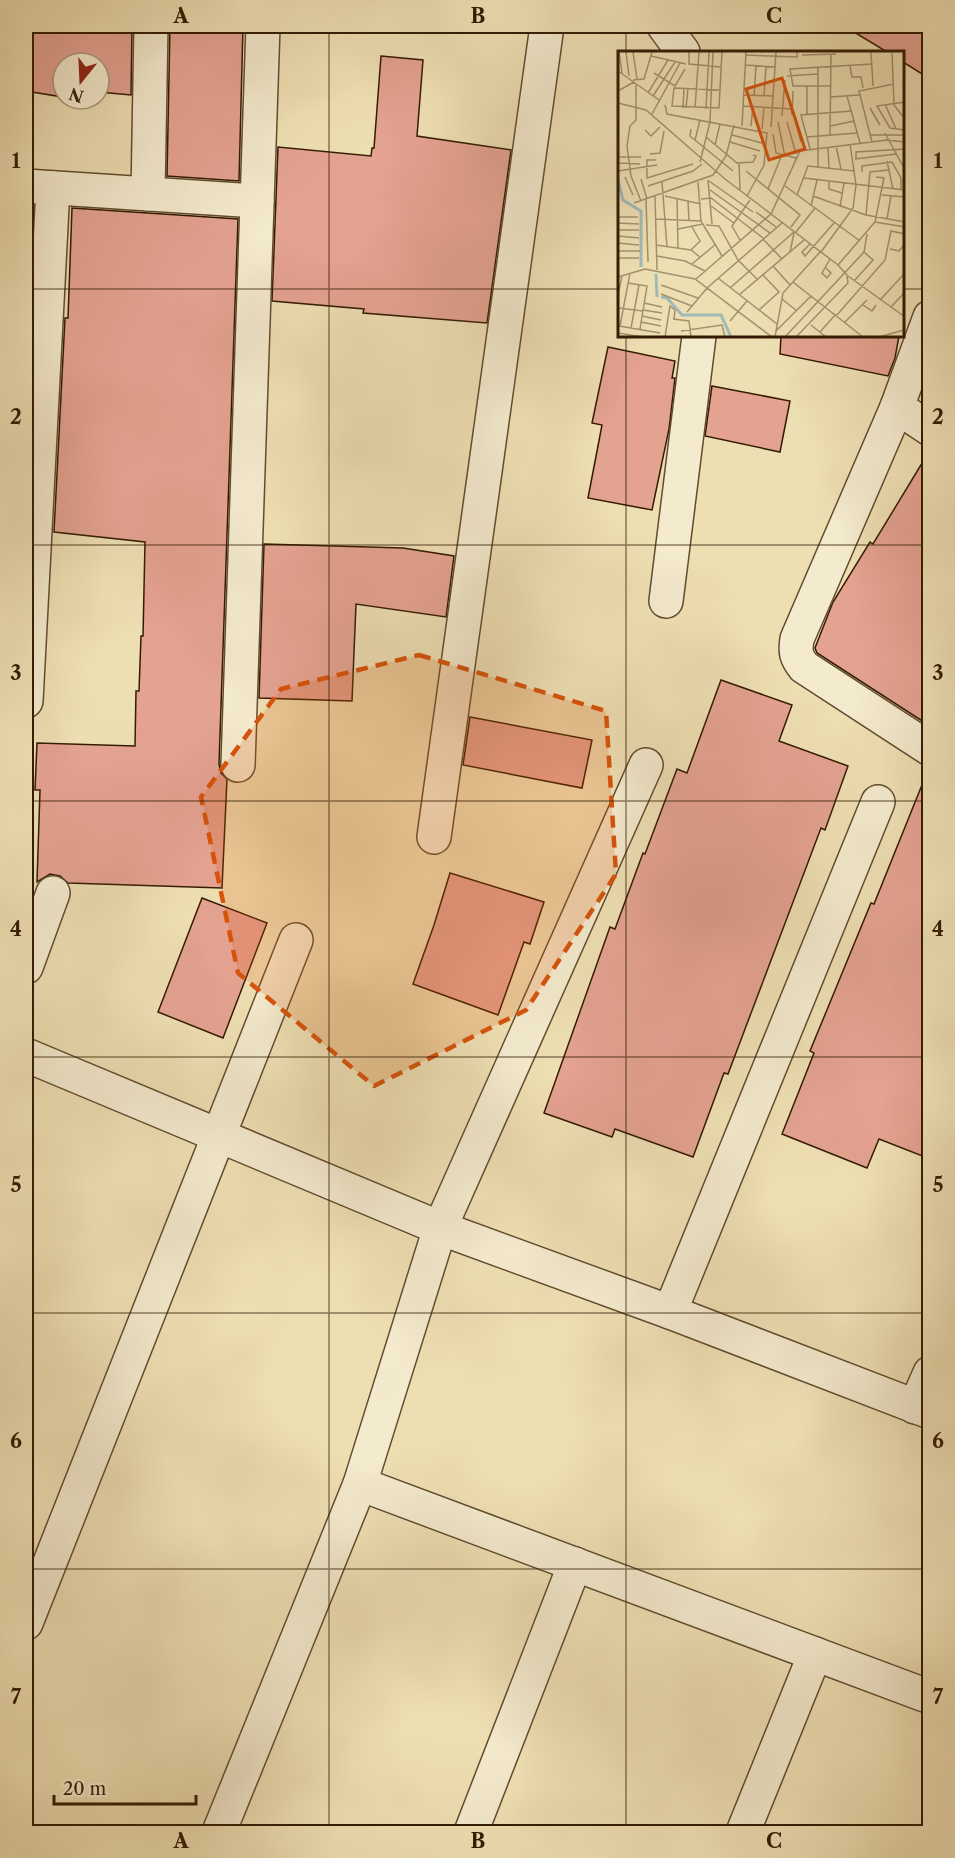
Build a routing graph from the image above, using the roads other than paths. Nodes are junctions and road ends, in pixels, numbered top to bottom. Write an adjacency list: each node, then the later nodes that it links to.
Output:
1 (151, 26): 7 (street)
2 (263, 26): 8 (street)
3 (547, 26): 19 (street)
4 (664, 26): 5 (street)
5 (683, 51)
6 (39, 187): 7 (street); 14 (street)
7 (148, 194): 8 (street)
8 (257, 201): 16 (street)
9 (930, 317): 11 (street)
10 (699, 338): 13 (street)
11 (897, 407): 12 (street); 15 (street)
12 (930, 429)
13 (666, 601)
14 (26, 701)
15 (930, 749)
16 (238, 765)
17 (646, 765): 25 (street)
18 (878, 802): 26 (street)
19 (434, 837)
20 (53, 893): 22 (street)
21 (296, 940): 24 (street)
22 (26, 968)
23 (26, 1055): 24 (street)
24 (219, 1136): 25 (street); 31 (street)
25 (440, 1228): 26 (street); 29 (street)
26 (670, 1312): 28 (street)
27 (930, 1373): 28 (street)
28 (922, 1410)
29 (360, 1484): 30 (street); 34 (street)
30 (575, 1564): 32 (street); 35 (street)
31 (26, 1623)
32 (815, 1654): 33 (street); 36 (street)
33 (930, 1697)
34 (219, 1833)
35 (471, 1833)
36 (743, 1833)

